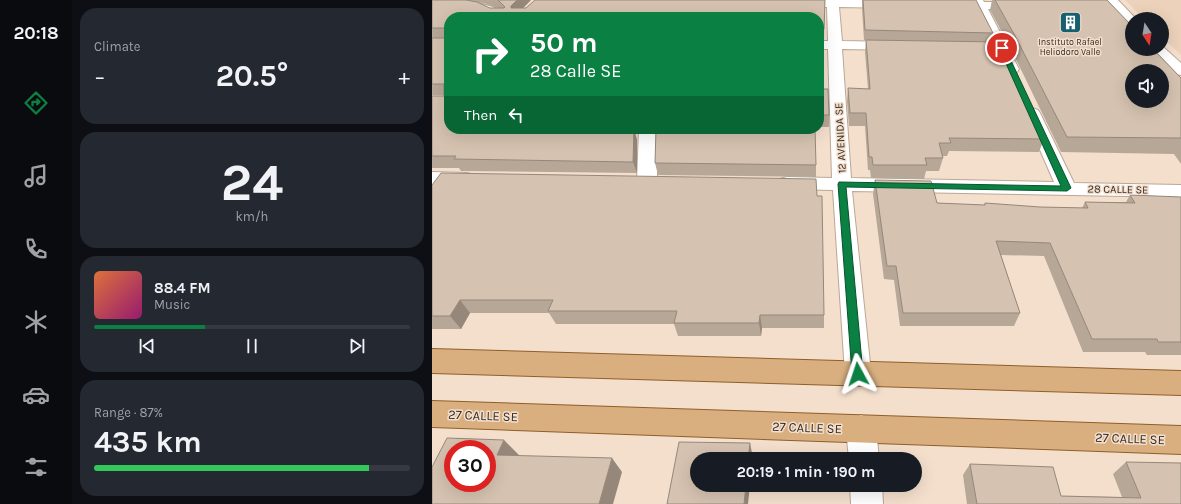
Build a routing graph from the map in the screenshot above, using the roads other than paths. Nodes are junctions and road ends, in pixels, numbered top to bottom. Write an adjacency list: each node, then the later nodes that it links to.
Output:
1 (833, 2): 2 (street); 5 (street); 11 (street, 12 AVENIDA SE)
2 (786, 3)
3 (979, 3): 7 (street); 8 (street); 14 (street)
4 (432, 4): 9 (street)
5 (903, 4)
6 (1110, 4): 10 (street)
7 (934, 5)
8 (1033, 6)
9 (496, 12)
10 (1125, 16)
11 (827, 45): 12 (street); 22 (street, 12 AVENIDA SE)
12 (907, 46)
13 (986, 48): 14 (street)
14 (1002, 48): 23 (street)
15 (1166, 56): 16 (street)
16 (1181, 71)
17 (648, 134): 20 (street)
18 (432, 178): 19 (street)
19 (488, 179)
20 (647, 181)
21 (772, 183): 22 (street, 28 CALLE SE)
22 (842, 184): 23 (street, 28 CALLE SE); 26 (street, 12 AVENIDA SE)
23 (1067, 188): 24 (street, 28 CALLE SE)
24 (1181, 190)
25 (432, 361): 26 (main road)
26 (858, 374): 27 (main road)
27 (1181, 383)
28 (432, 414): 29 (main road, 27 CALLE SE)
29 (861, 429): 30 (main road, 27 CALLE SE); 31 (street)
30 (1181, 440)
31 (863, 452)
32 (866, 492): 33 (street)
33 (867, 504)

